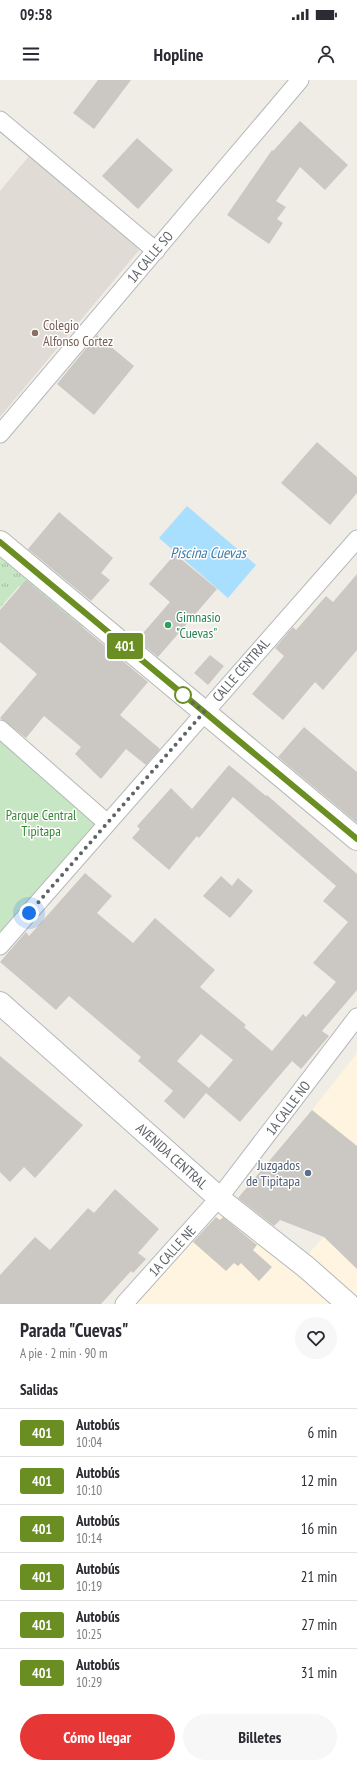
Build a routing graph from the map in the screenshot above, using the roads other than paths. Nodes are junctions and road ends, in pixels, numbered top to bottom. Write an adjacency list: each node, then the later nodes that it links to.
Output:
1 (300, 80): 3 (street, 1A CALLE SO)
2 (0, 120): 3 (street)
3 (156, 251): 4 (street, 1A CALLE SO)
4 (0, 434)
5 (357, 539): 7 (street, CALLE CENTRAL)
6 (0, 542): 7 (street)
7 (204, 712): 9 (street, CALLE CENTRAL); 10 (street)
8 (0, 729): 9 (street)
9 (107, 823): 11 (street, CALLE CENTRAL)
10 (357, 839)
11 (0, 946)
12 (0, 1003): 14 (street, AVENIDA CENTRAL)
13 (357, 1017): 14 (street, 1A CALLE NO)
14 (219, 1198): 15 (street, 1A CALLE NE); 16 (street, AVENIDA CENTRAL)
15 (124, 1304)
16 (348, 1304)

